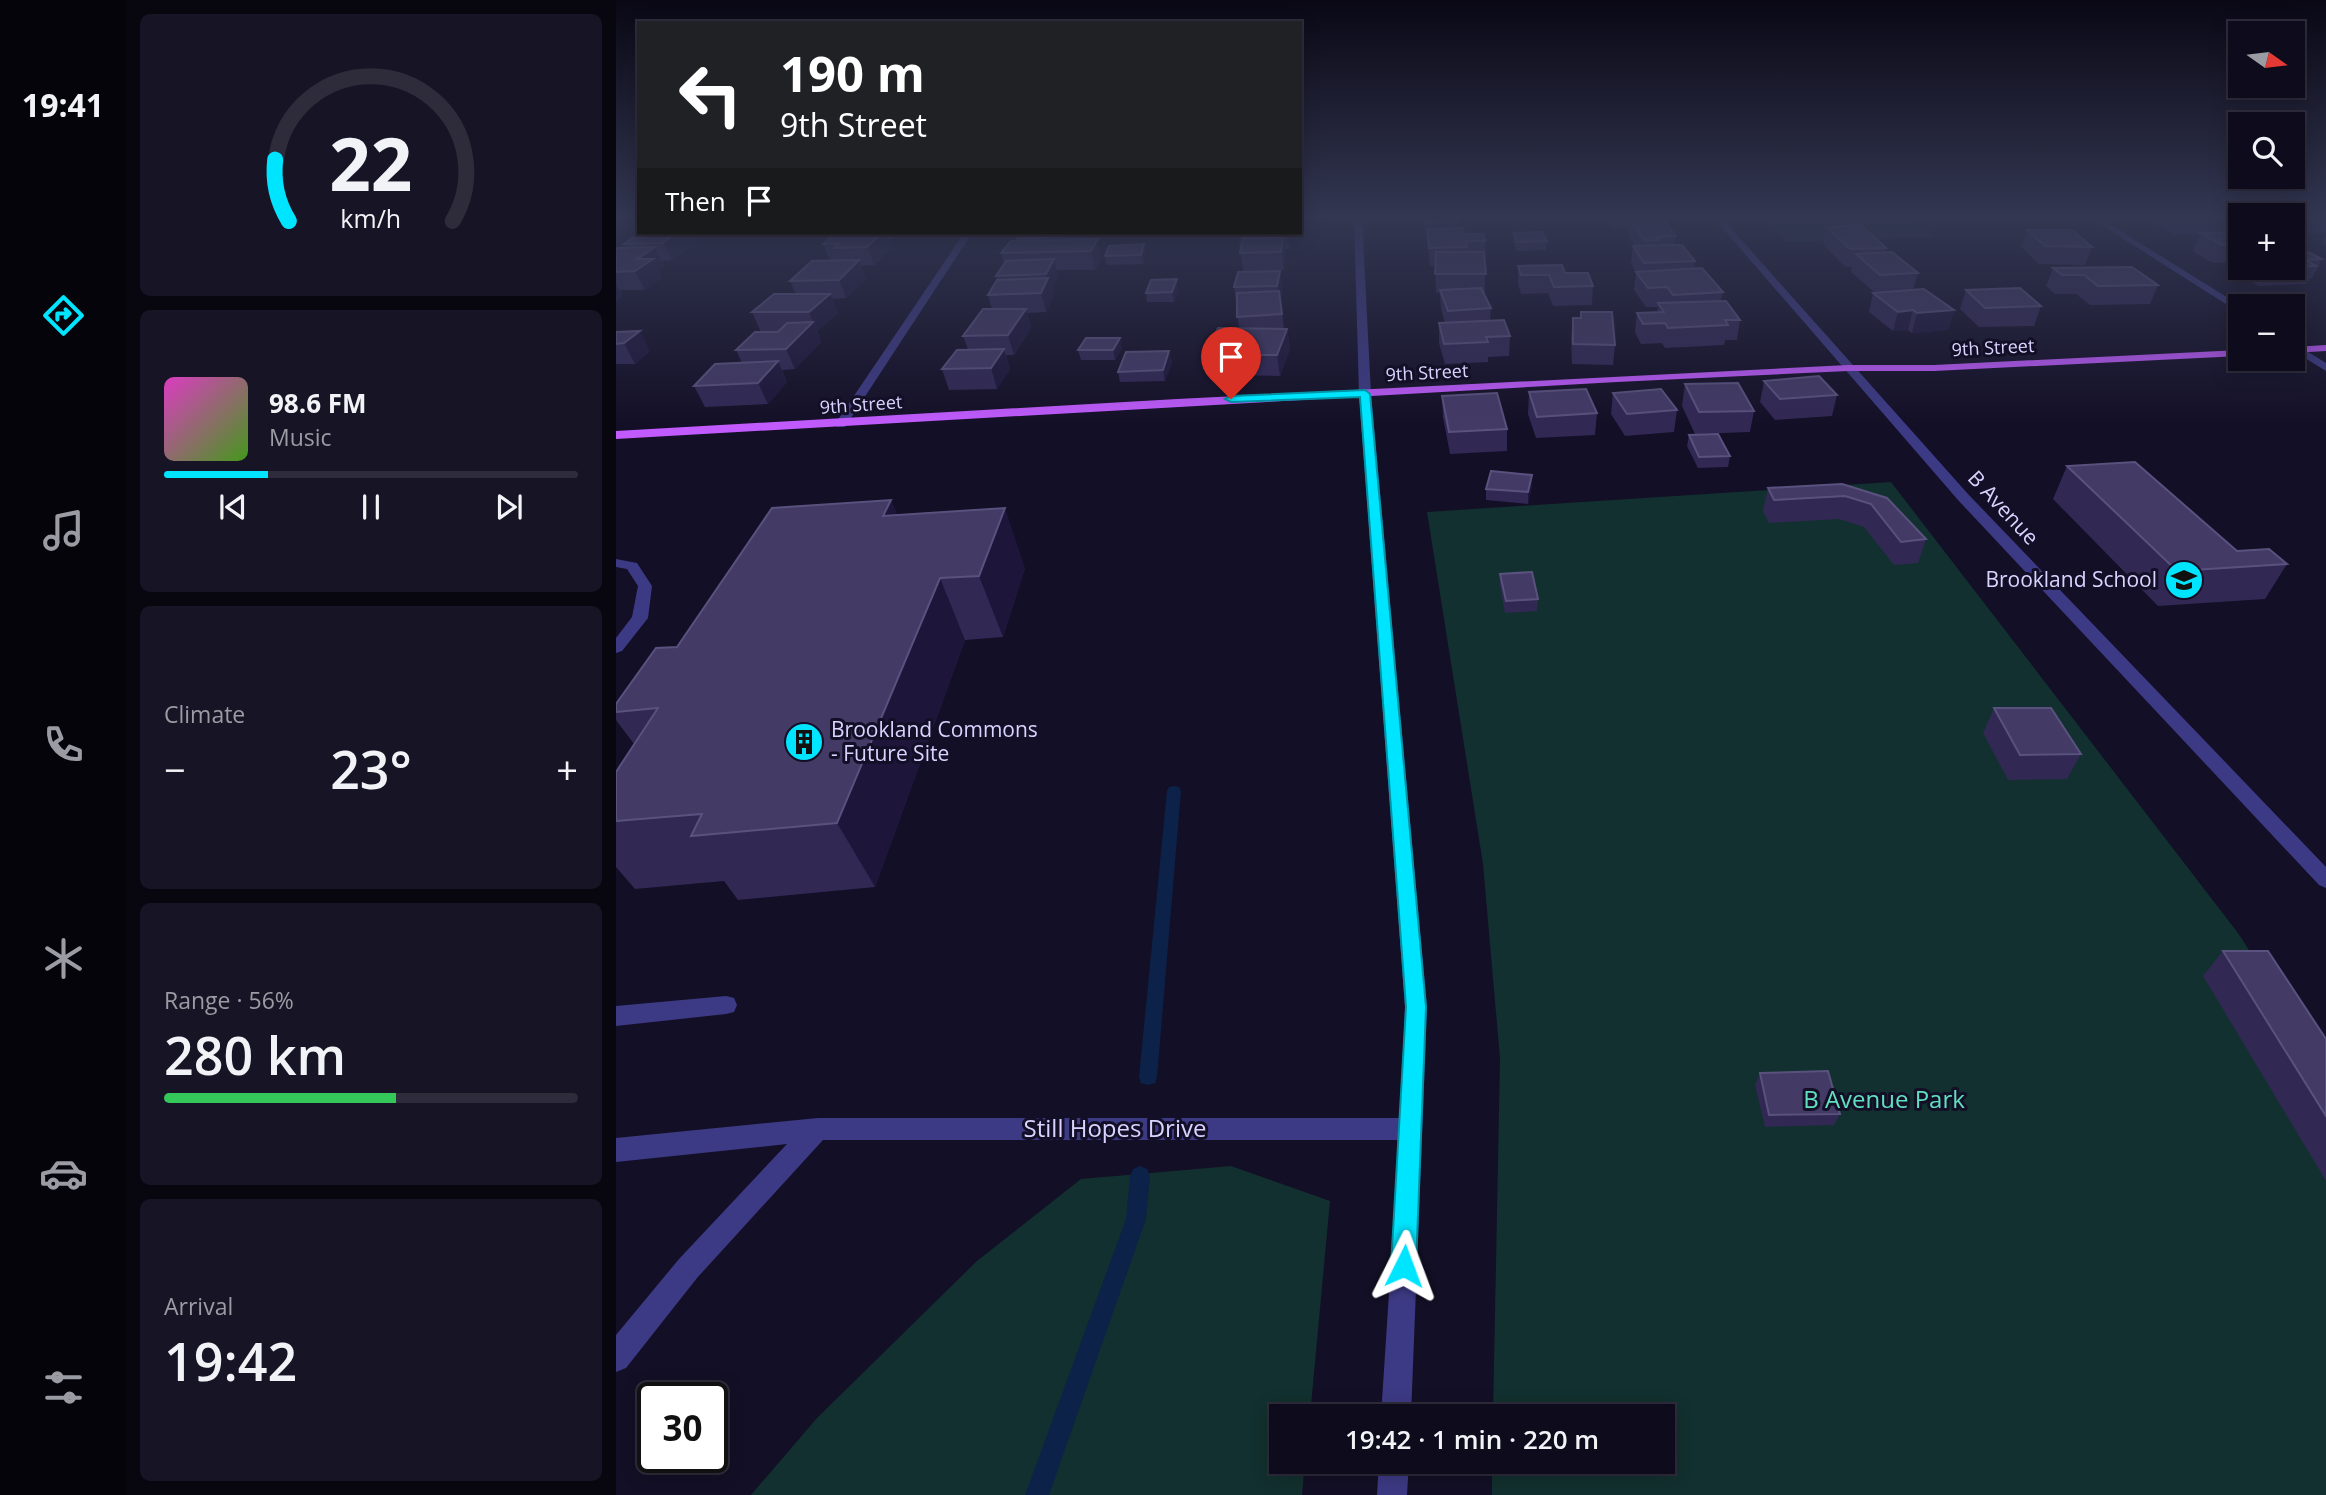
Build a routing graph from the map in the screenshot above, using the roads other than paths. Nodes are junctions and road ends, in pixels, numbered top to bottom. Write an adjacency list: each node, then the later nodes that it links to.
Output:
1 (932, 287): 13 (street)
2 (1361, 287): 12 (street)
3 (1778, 287): 10 (street, B Avenue)
4 (2203, 287): 5 (street)
5 (2228, 302)
6 (2305, 348): 7 (main road)
7 (2326, 348)
8 (2228, 353): 10 (main road, 9th Street)
9 (2305, 354): 11 (street)
10 (1848, 368): 12 (main road, 9th Street); 17 (street, B Avenue)
11 (2326, 368)
12 (1365, 394): 13 (main road, 9th Street); 21 (street)
13 (841, 424): 14 (main road, 9th Street)
14 (616, 435)
15 (616, 563): 16 (street)
16 (616, 648)
17 (2326, 880)
18 (726, 1005): 19 (street)
19 (616, 1016)
20 (818, 1129): 21 (street, Still Hopes Drive); 22 (street, Still Hopes Drive); 23 (street)
21 (1412, 1129): 24 (street)
22 (616, 1150)
23 (616, 1358)
24 (1397, 1404)
25 (1393, 1474): 26 (street)
26 (1392, 1495)

